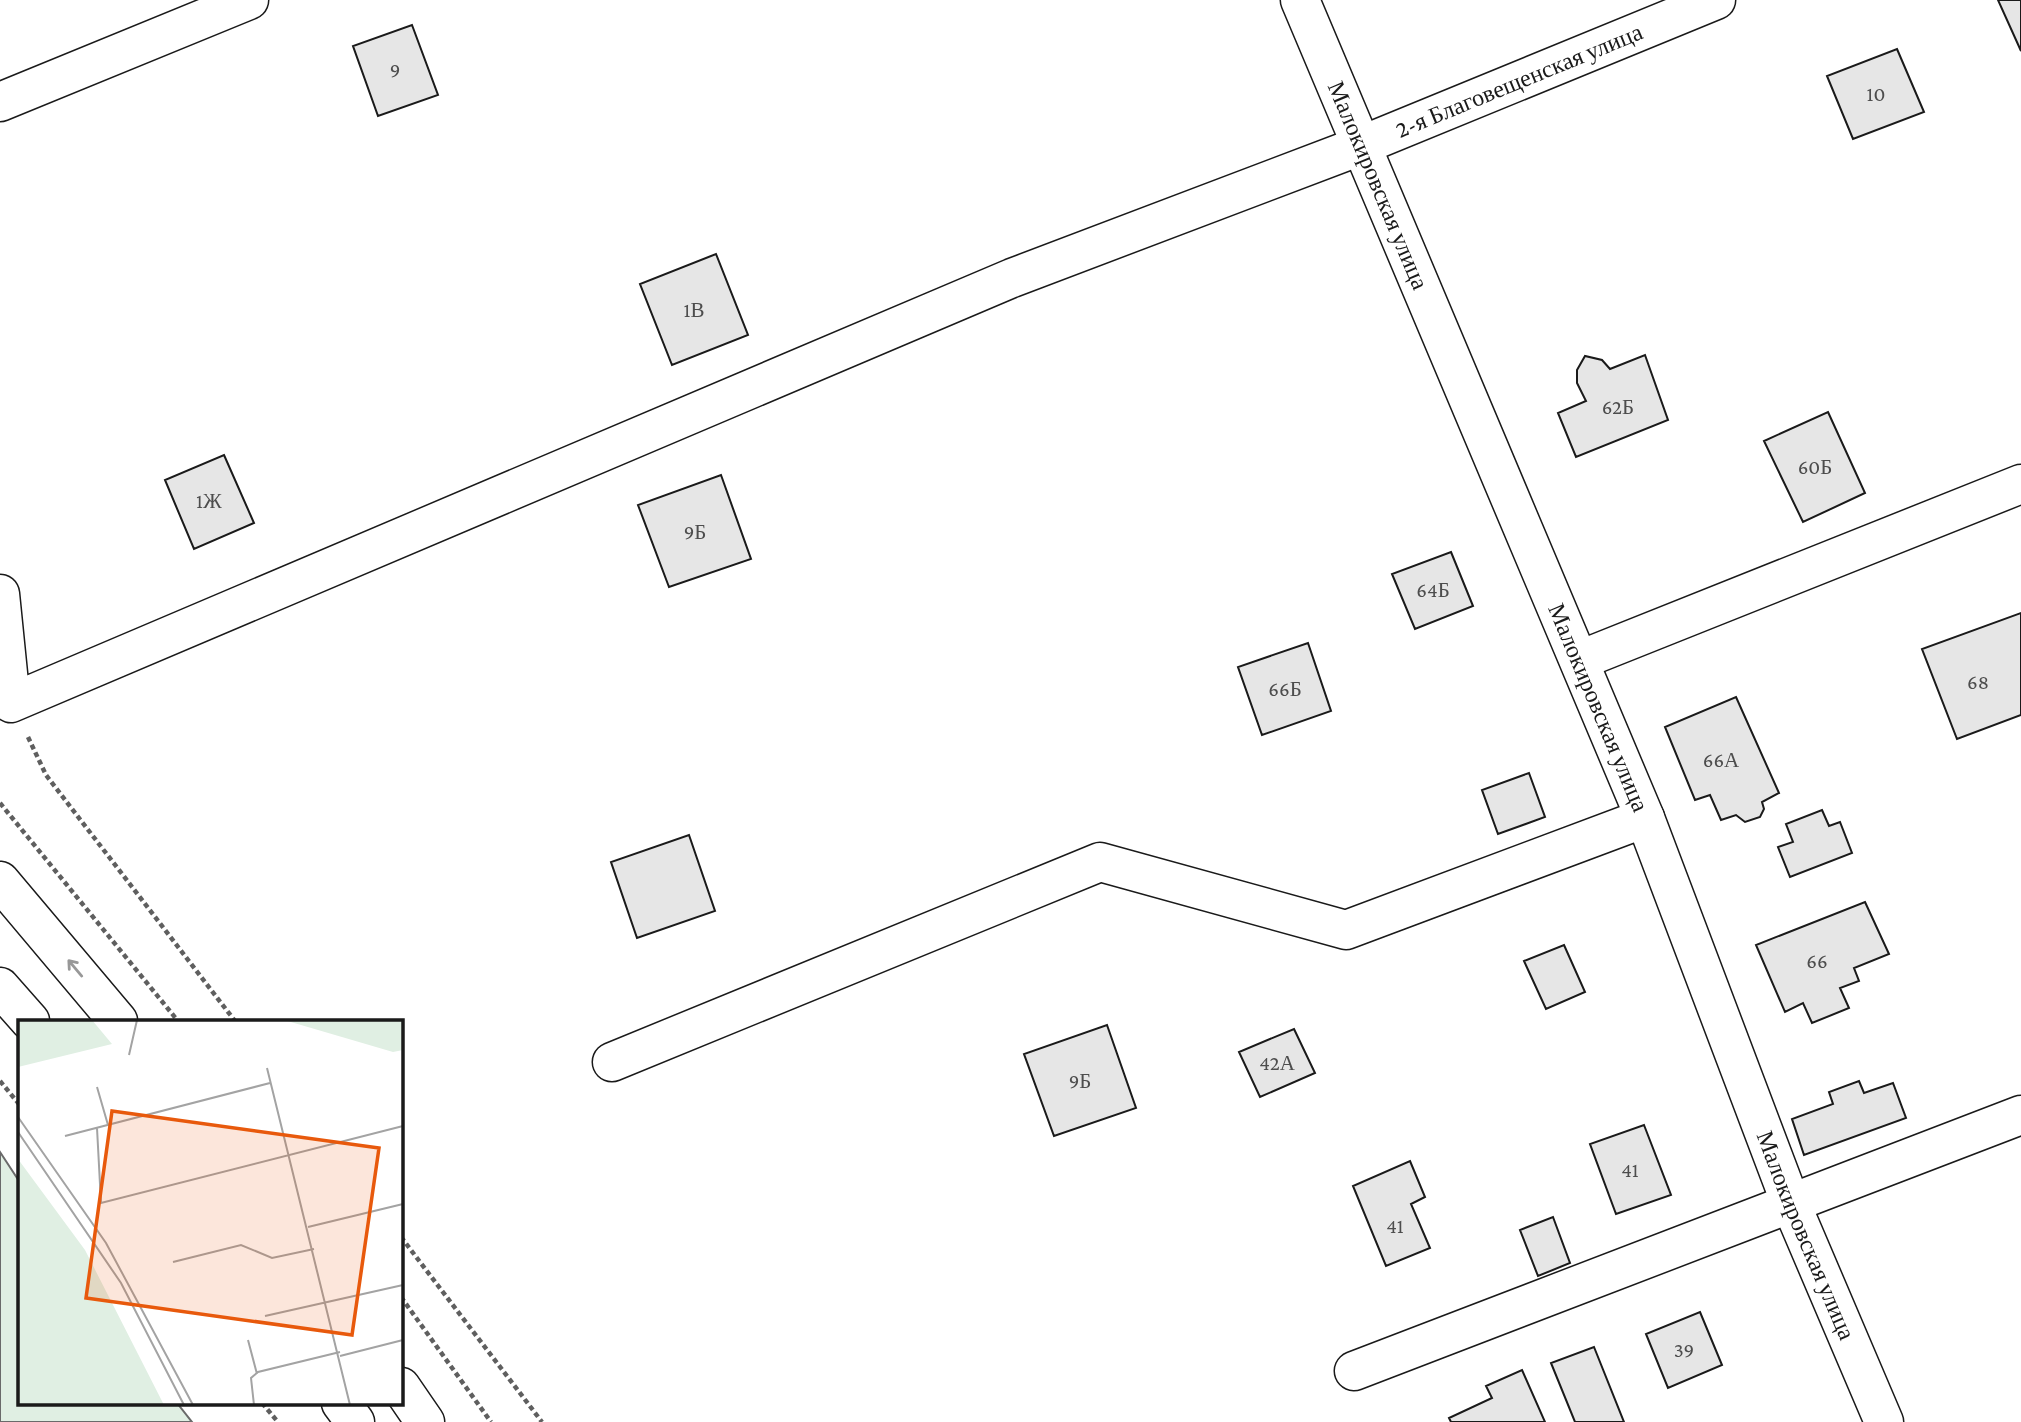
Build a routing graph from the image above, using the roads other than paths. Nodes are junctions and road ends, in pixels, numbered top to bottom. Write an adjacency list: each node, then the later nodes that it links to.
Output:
1 (249, 0): 4 (street)
2 (1300, 0): 5 (street, Малокировская улица)
3 (1716, 0): 5 (street, 2-я Благовещенская улица)
4 (0, 102)
5 (1360, 146): 7 (street, 2-я Благовещенская улица); 8 (street, Малокировская улица)
6 (2021, 484): 8 (street)
7 (0, 594)
8 (1580, 660): 9 (street, Малокировская улица)
9 (1645, 818): 14 (street); 16 (street, Малокировская улица)
10 (0, 881): 13 (street, one-way to 10)
11 (0, 987): 12 (street)
12 (29, 1020)
13 (117, 1020)
14 (612, 1062)
15 (2021, 1115): 16 (street)
16 (1791, 1204): 17 (street); 22 (street, Малокировская улица)
17 (1354, 1371)
18 (402, 1389): 21 (street)
19 (342, 1404): 20 (street)
20 (355, 1422)
21 (425, 1422)
22 (1884, 1422)

